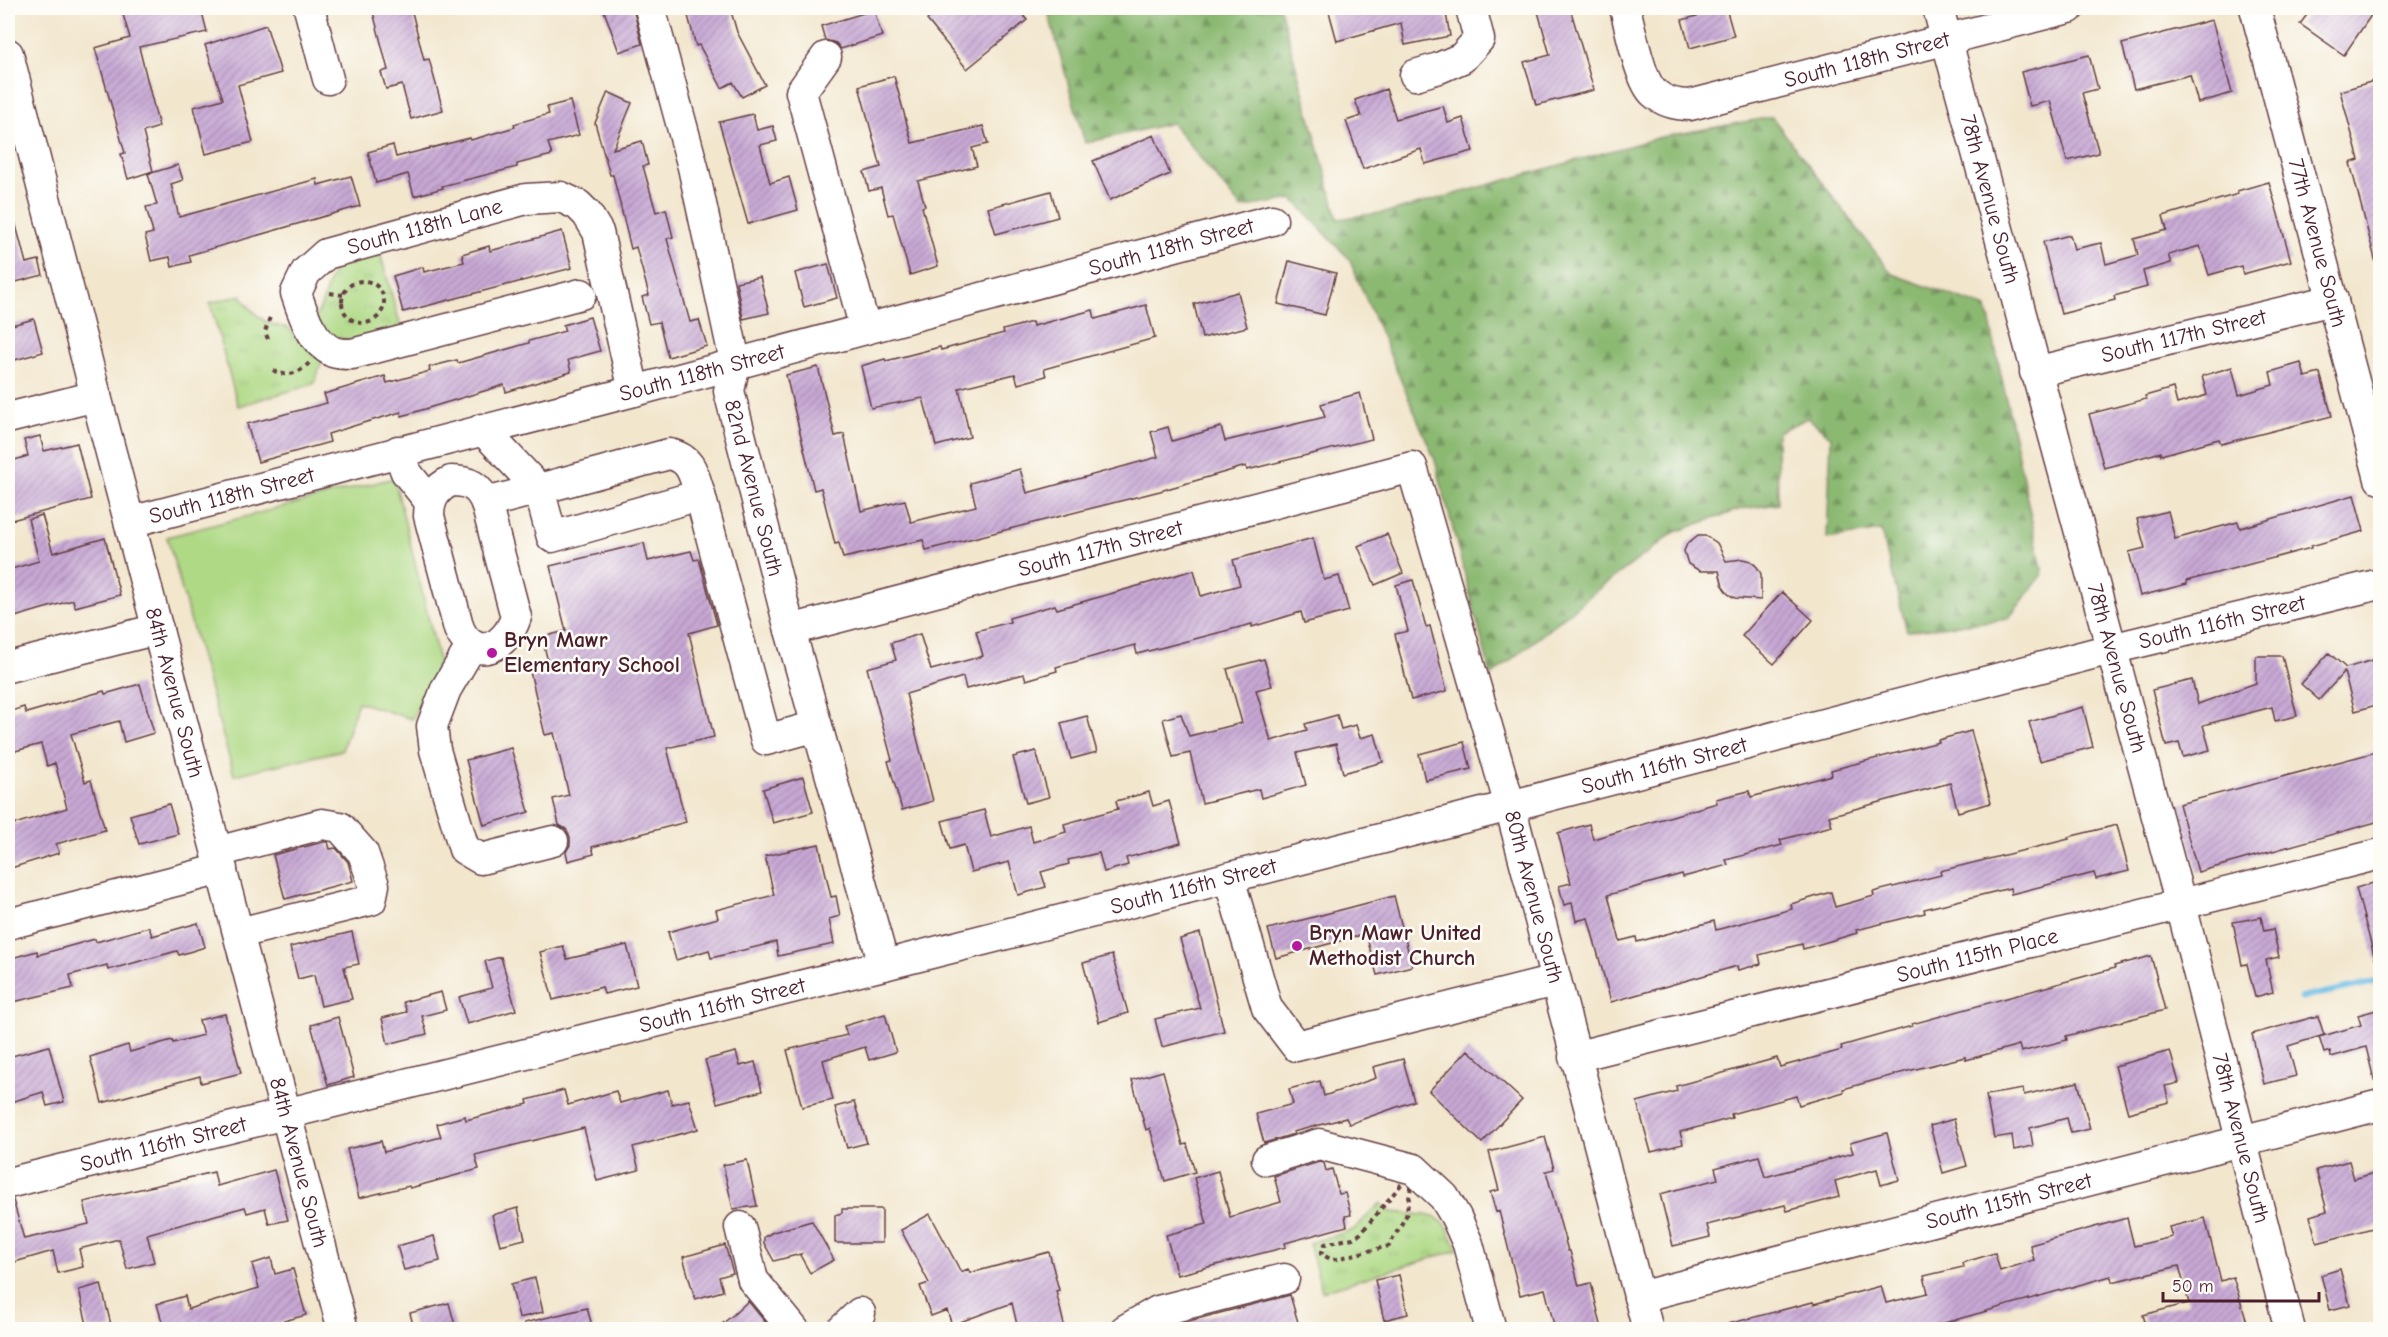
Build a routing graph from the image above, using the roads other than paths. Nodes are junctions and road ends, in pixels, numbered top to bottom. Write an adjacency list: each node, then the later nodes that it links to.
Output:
1 (309, 8): 12 (street)
2 (650, 8): 18 (street, 82nd Avenue South)
3 (1471, 8): 11 (street)
4 (1625, 8): 8 (street, South 118th Street)
5 (1938, 8): 8 (street, 78th Avenue South)
6 (2068, 8): 8 (street, South 118th Street)
7 (2255, 8): 16 (street, 77th Avenue South)
8 (1946, 38): 19 (street, 78th Avenue South)
9 (8, 54): 13 (street, 84th Avenue South)
10 (826, 57): 17 (street)
11 (1415, 75)
12 (328, 79)
13 (20, 154): 21 (street, 84th Avenue South)
14 (1272, 220): 17 (street, South 118th Street)
15 (581, 294): 20 (street, South 118th Lane)
16 (2334, 300): 19 (street, South 117th Street); 27 (street, 77th Avenue South)
17 (865, 329): 18 (street, South 118th Street)
18 (735, 363): 20 (street, South 118th Street); 36 (street, 82nd Avenue South)
19 (2035, 372): 38 (street, 78th Avenue South)
20 (634, 391): 23 (street, South 118th Street)
21 (96, 396): 22 (street); 33 (street, 84th Avenue South)
22 (8, 418)
23 (482, 429): 24 (street, South 118th Street); 29 (street)
24 (440, 441): 25 (street, South 118th Street); 28 (street)
25 (398, 452): 31 (street); 33 (street, South 118th Street)
26 (1412, 467): 36 (street, South 117th Street); 41 (street, 80th Avenue South)
27 (2380, 479)
28 (452, 481): 31 (street); 32 (street)
29 (539, 489): 30 (street); 30 (street); 32 (street)
30 (700, 495): 40 (street)
31 (430, 502): 37 (street)
32 (486, 503): 37 (street)
33 (130, 522): 35 (street, 84th Avenue South)
34 (2380, 584): 38 (street, South 116th Street)
35 (158, 629): 39 (street); 44 (street, 84th Avenue South)
36 (790, 630): 40 (street, 82nd Avenue South)
37 (472, 645): 42 (street)
38 (2111, 649): 41 (street, South 116th Street); 46 (street, 78th Avenue South)
39 (8, 667)
40 (817, 726): 49 (street, 82nd Avenue South)
41 (1510, 806): 45 (street, South 116th Street); 50 (street, 80th Avenue South)
42 (553, 841)
43 (2380, 854): 46 (street, South 115th Place)
44 (220, 860): 47 (street); 48 (street, 84th Avenue South); 48 (street)
45 (1229, 878): 49 (street, South 116th Street); 50 (street)
46 (2181, 905): 51 (street, South 115th Place); 54 (street, 78th Avenue South)
47 (8, 924)
48 (239, 933): 53 (street, 84th Avenue South)
49 (884, 965): 53 (street, South 116th Street)
50 (1555, 981): 51 (street, 80th Avenue South)
51 (1574, 1057): 59 (street, 80th Avenue South)
52 (2380, 1105): 54 (street, South 115th Street)
53 (286, 1114): 56 (street, South 116th Street); 60 (street, 84th Avenue South)
54 (2241, 1141): 59 (street, South 115th Street); 65 (street, 78th Avenue South)
55 (1267, 1160): 63 (street)
56 (8, 1183)
57 (740, 1227): 61 (street)
58 (1284, 1279): 62 (street)
59 (1639, 1298): 64 (street, 80th Avenue South)
60 (344, 1329)
61 (794, 1329)
62 (1125, 1329)
63 (1491, 1329)
64 (1648, 1329)
65 (2290, 1329)

